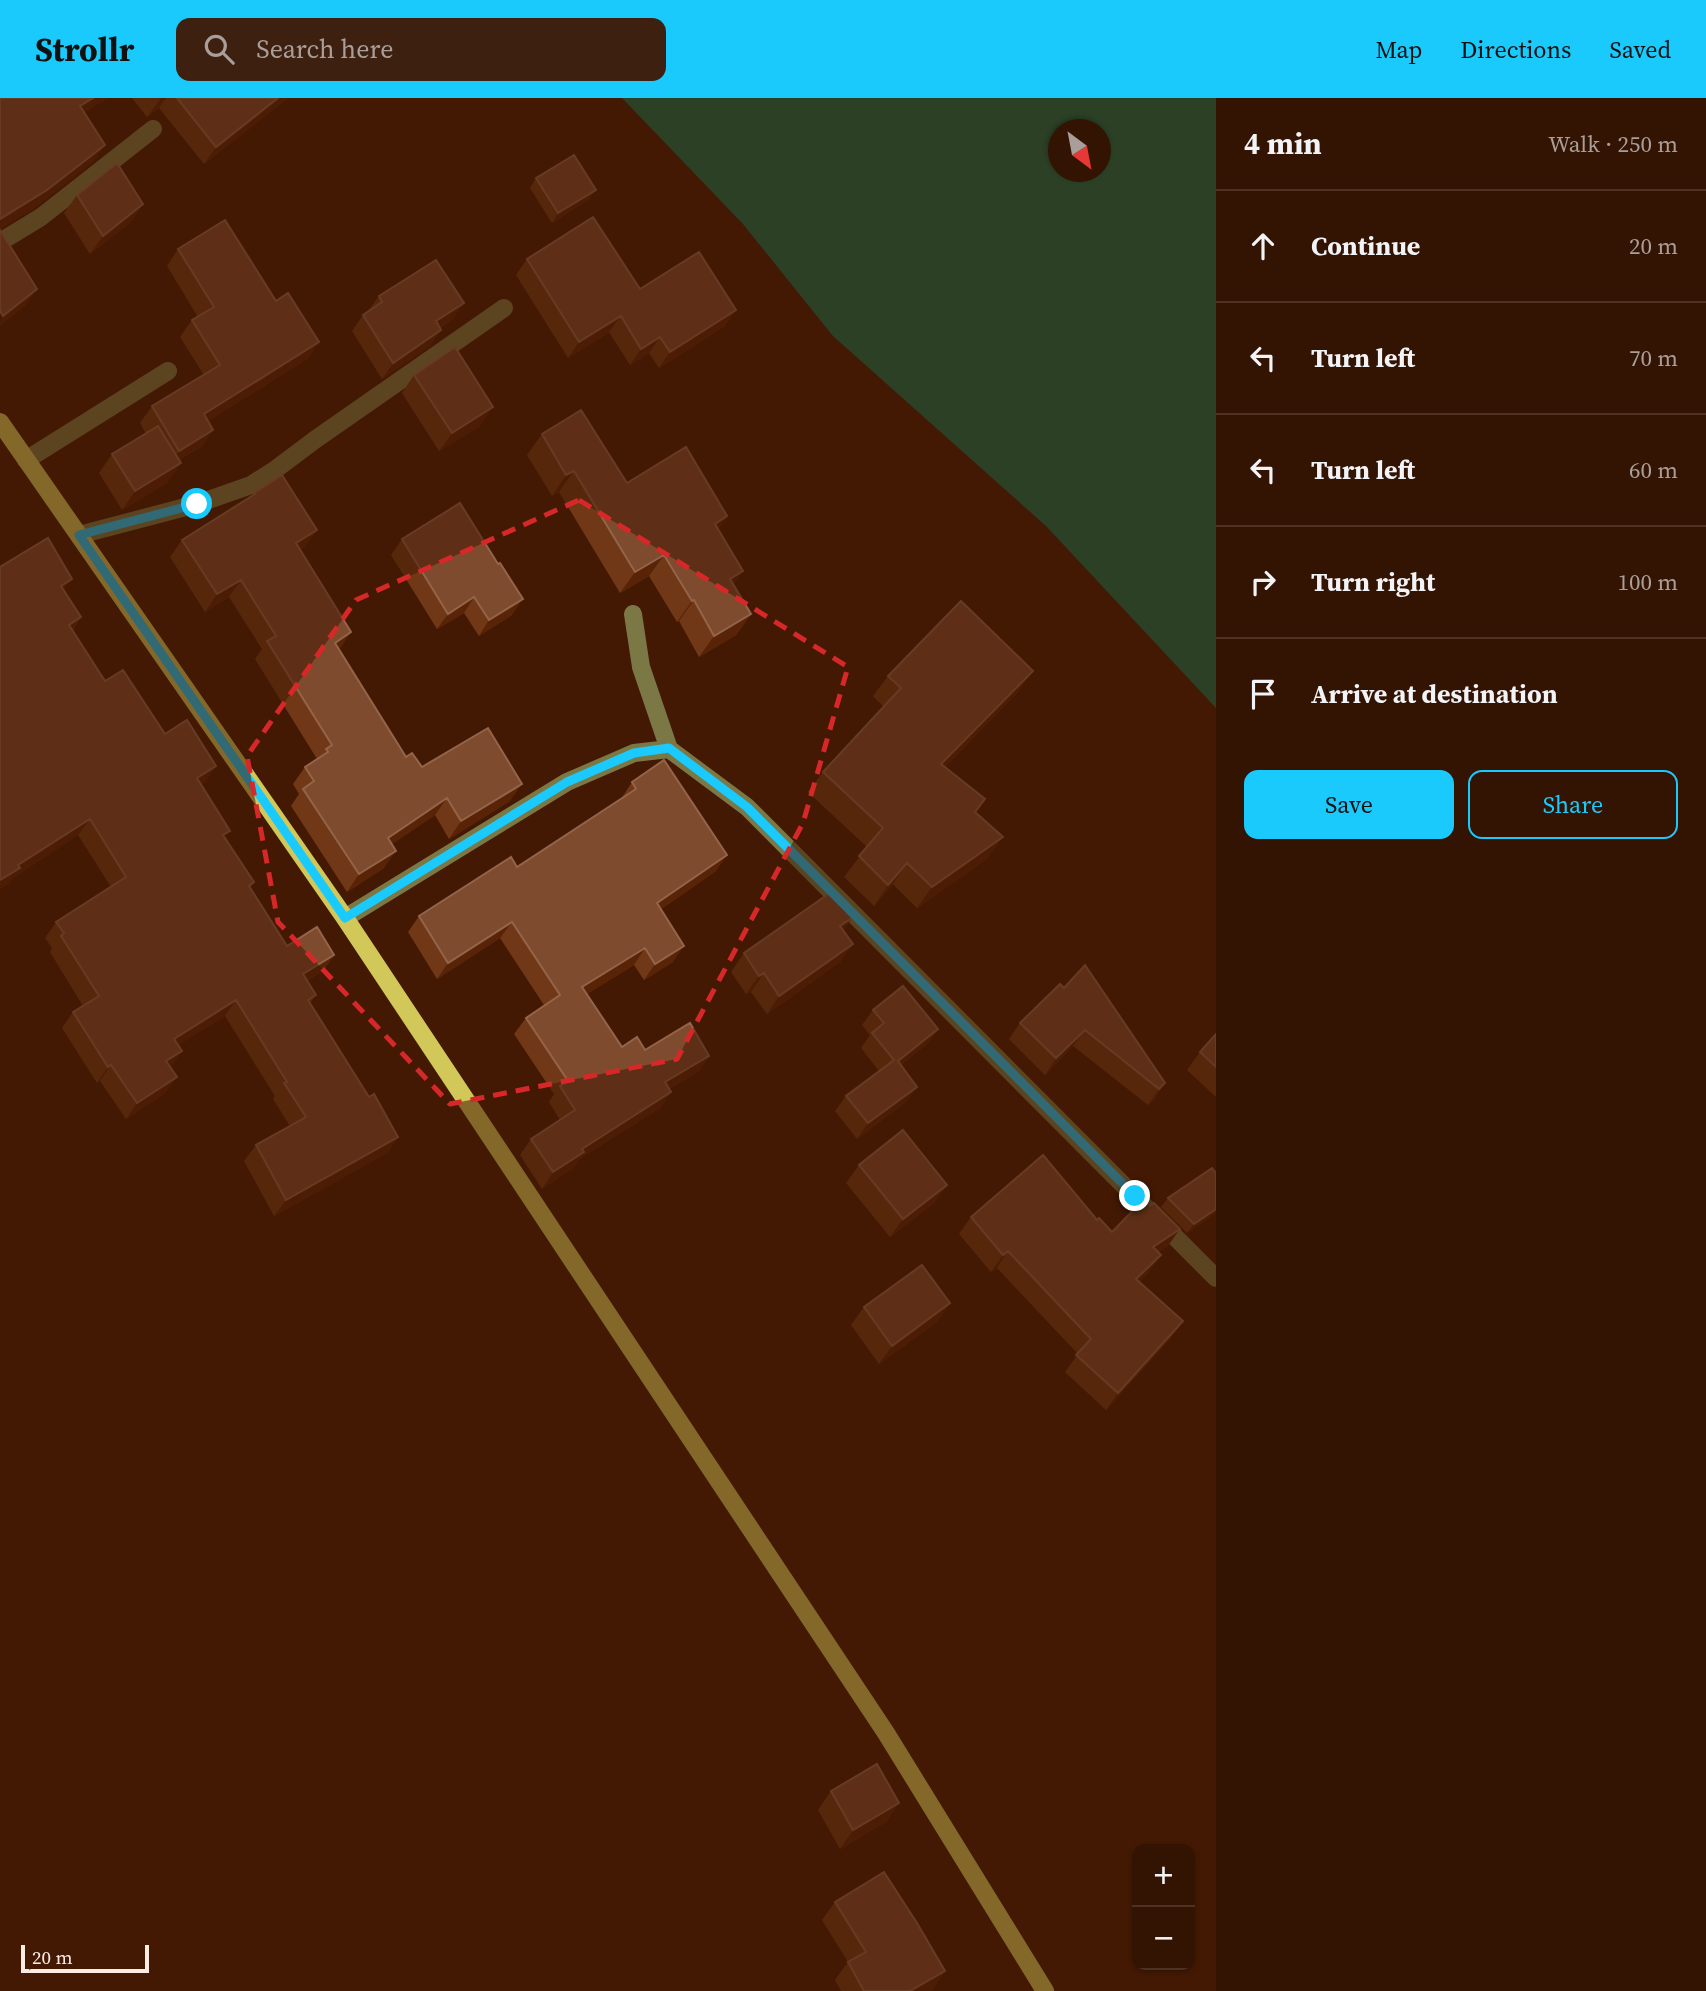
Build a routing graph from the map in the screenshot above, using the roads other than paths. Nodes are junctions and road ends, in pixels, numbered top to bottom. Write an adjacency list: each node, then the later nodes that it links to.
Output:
1 (153, 129): 2 (street)
2 (0, 242)
3 (504, 308): 7 (street)
4 (168, 371): 6 (street)
5 (0, 422): 6 (main road)
6 (26, 460): 7 (main road)
7 (79, 535): 10 (main road)
8 (633, 614): 9 (street)
9 (669, 748): 10 (street); 11 (street)
10 (345, 918): 12 (main road)
11 (1216, 1278)
12 (1045, 1991)

